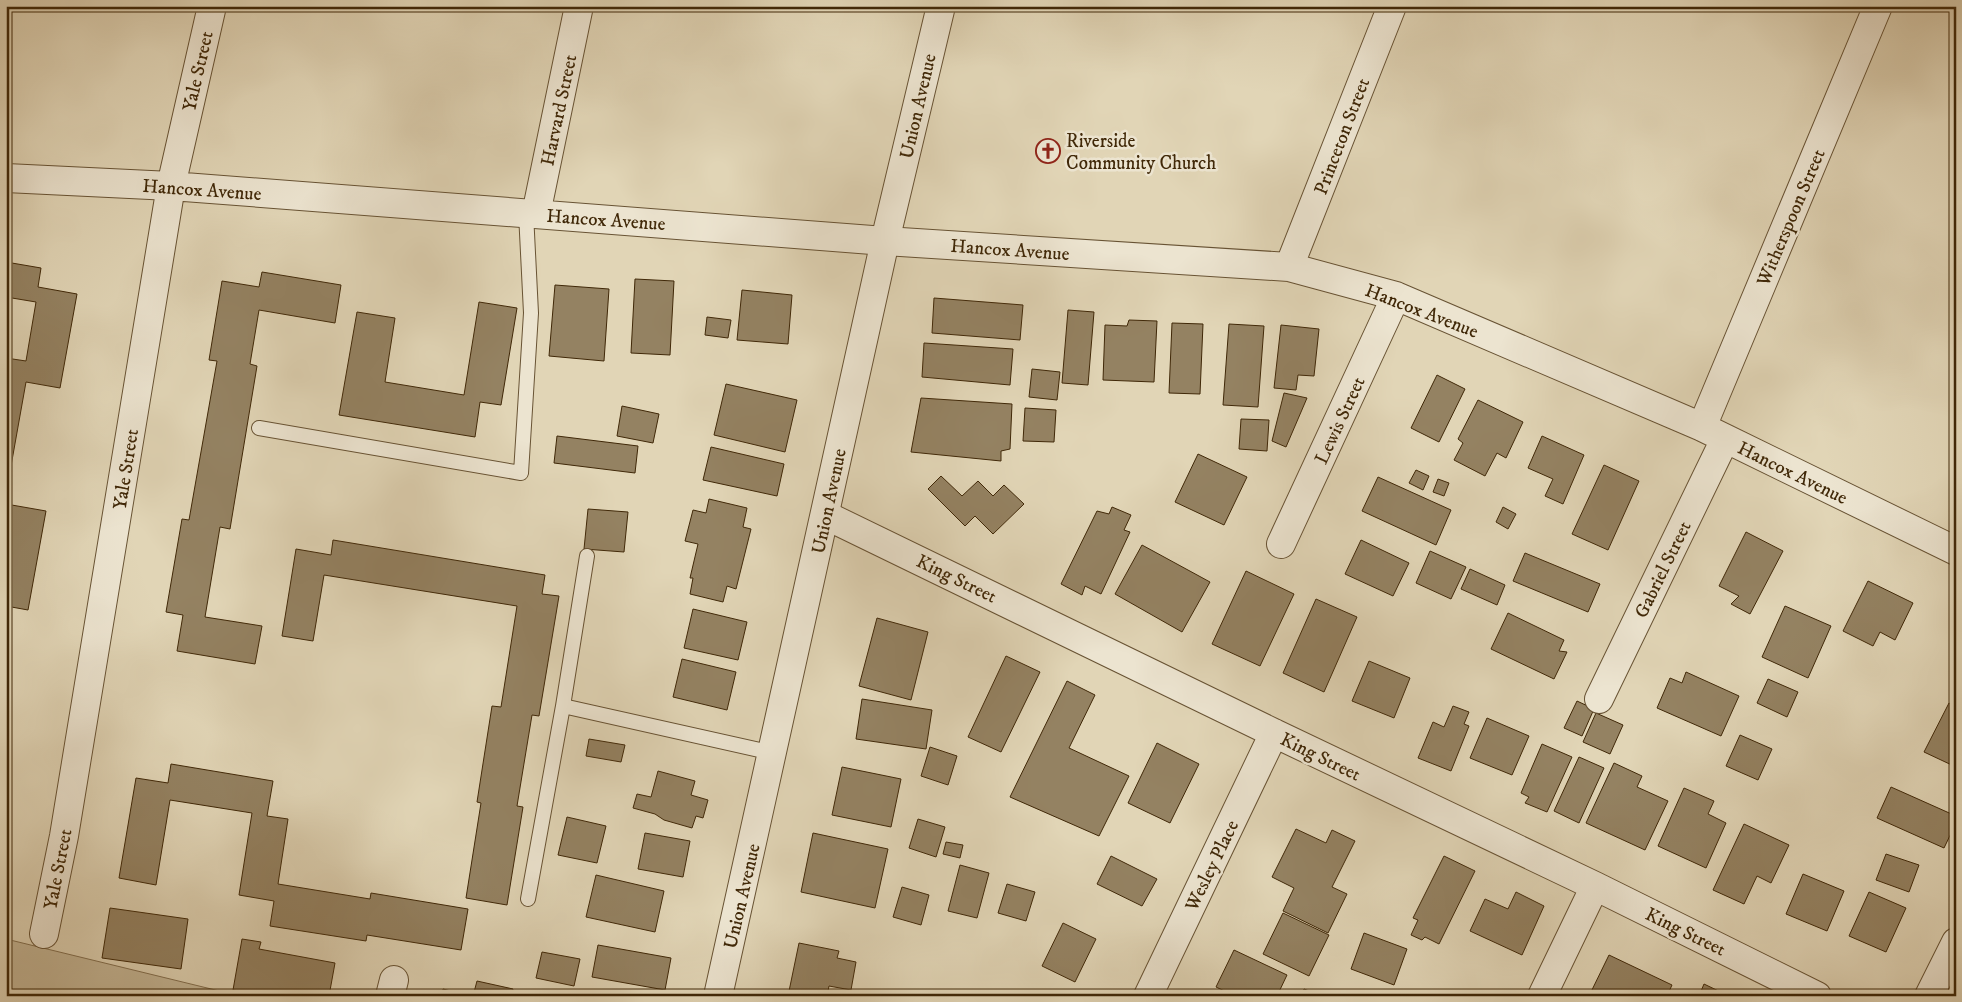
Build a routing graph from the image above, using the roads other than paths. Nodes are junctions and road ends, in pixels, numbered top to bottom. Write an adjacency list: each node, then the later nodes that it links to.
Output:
1 (212, 6): 7 (street, Yale Street)
2 (579, 6): 8 (street, Harvard Street)
3 (941, 6): 9 (street, Union Avenue)
4 (1392, 6): 10 (street, Princeton Street)
5 (1878, 6): 13 (street, Witherspoon Street)
6 (6, 178): 7 (street, Hancox Avenue)
7 (171, 186): 8 (street, Hancox Avenue); 24 (street, Yale Street)
8 (531, 213): 9 (street, Hancox Avenue); 12 (lane)
9 (885, 241): 10 (street, Hancox Avenue); 14 (street, Union Avenue)
10 (1289, 267): 11 (street, Hancox Avenue)
11 (1396, 296): 13 (street, Hancox Avenue); 15 (street, Lewis Street)
12 (259, 428)
13 (1714, 433): 16 (street, Hancox Avenue); 18 (street, Gabriel Street)
14 (825, 514): 20 (street, King Street); 21 (street, Union Avenue)
15 (1281, 544)
16 (1956, 551)
17 (587, 556): 19 (lane)
18 (1599, 699)
19 (563, 706): 21 (lane); 23 (lane)
20 (1274, 734): 22 (street, King Street); 27 (street, Wesley Place)
21 (773, 753): 26 (street, Union Avenue)
22 (1595, 886): 28 (street); 29 (street, King Street)
23 (528, 899)
24 (44, 934)
25 (1956, 942): 30 (street)
26 (718, 996)
27 (1148, 996)
28 (1542, 996)
29 (1817, 996)
30 (1930, 996)

